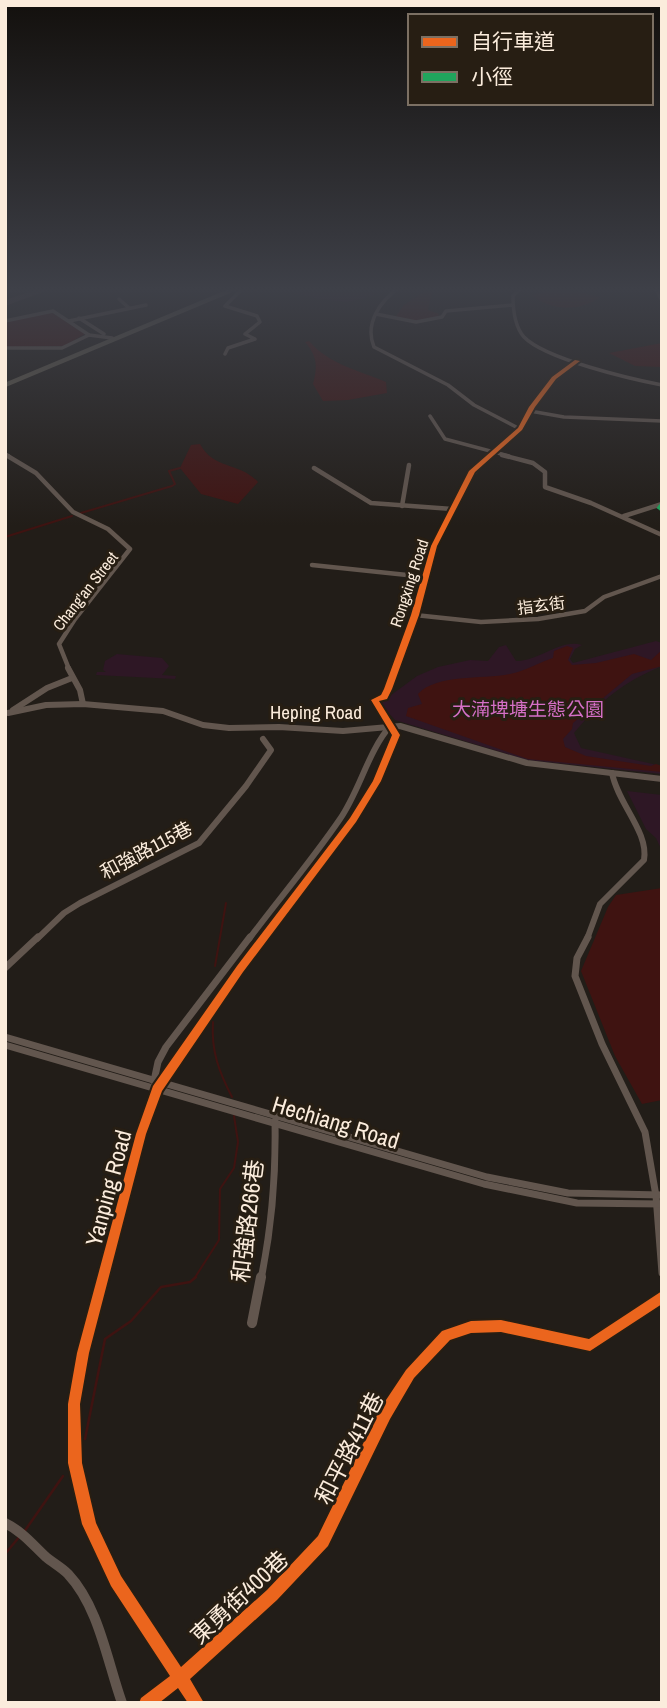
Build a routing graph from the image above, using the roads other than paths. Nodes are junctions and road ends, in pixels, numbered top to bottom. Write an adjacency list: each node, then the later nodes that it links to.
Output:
1 (45, 367): 6 (main road)
2 (47, 367): 6 (main road)
3 (411, 367): 11 (street)
4 (568, 367): 8 (street, Rongxing Road)
5 (599, 367): 7 (street)
6 (5, 384)
7 (662, 385)
8 (530, 411): 10 (street); 11 (street, Rongxing Road)
9 (430, 416): 12 (street)
10 (662, 421)
11 (520, 429): 12 (street, Rongxing Road)
12 (493, 453): 18 (street, Rongxing Road); 19 (street)
13 (5, 454): 25 (street, Chang'an Street)
14 (409, 465): 16 (street)
15 (314, 468): 16 (street)
16 (402, 506): 18 (street)
17 (661, 506): 19 (street)
18 (452, 509): 23 (street, Rongxing Road)
19 (623, 517): 20 (street)
20 (662, 535)
21 (312, 565): 23 (street)
22 (662, 576): 24 (street, 指玄街)
23 (426, 577): 24 (street, Rongxing Road)
24 (415, 615): 28 (street, Rongxing Road)
25 (72, 678): 26 (street); 27 (street, Heping Road)
26 (83, 704): 27 (street, Heping Road); 28 (street, Heping Road)
27 (8, 711)
28 (391, 725): 30 (street, Heping Road); 35 (street, Yanping Road); 35 (street, Yanping Road)
29 (263, 739): 32 (street, 和強路115巷)
30 (612, 773): 31 (street, Heping Road); 37 (street)
31 (662, 779)
32 (5, 968)
33 (5, 1037): 35 (street, Hechiang Road)
34 (5, 1045): 35 (street, Hechiang Road)
35 (157, 1083): 36 (street, Hechiang Road); 43 (street, Yanping Road)
36 (275, 1120): 37 (street, Hechiang Road); 40 (street, 和強路266巷)
37 (659, 1200): 38 (street)
38 (662, 1273)
39 (662, 1297): 42 (street, 和平路411巷)
40 (252, 1323)
41 (5, 1523): 44 (street)
42 (323, 1541): 43 (street, 東勇街400巷)
43 (182, 1676): 45 (street, 東勇街400巷); 46 (street, Yanping Road)
44 (122, 1703)
45 (146, 1703)
46 (197, 1703)

